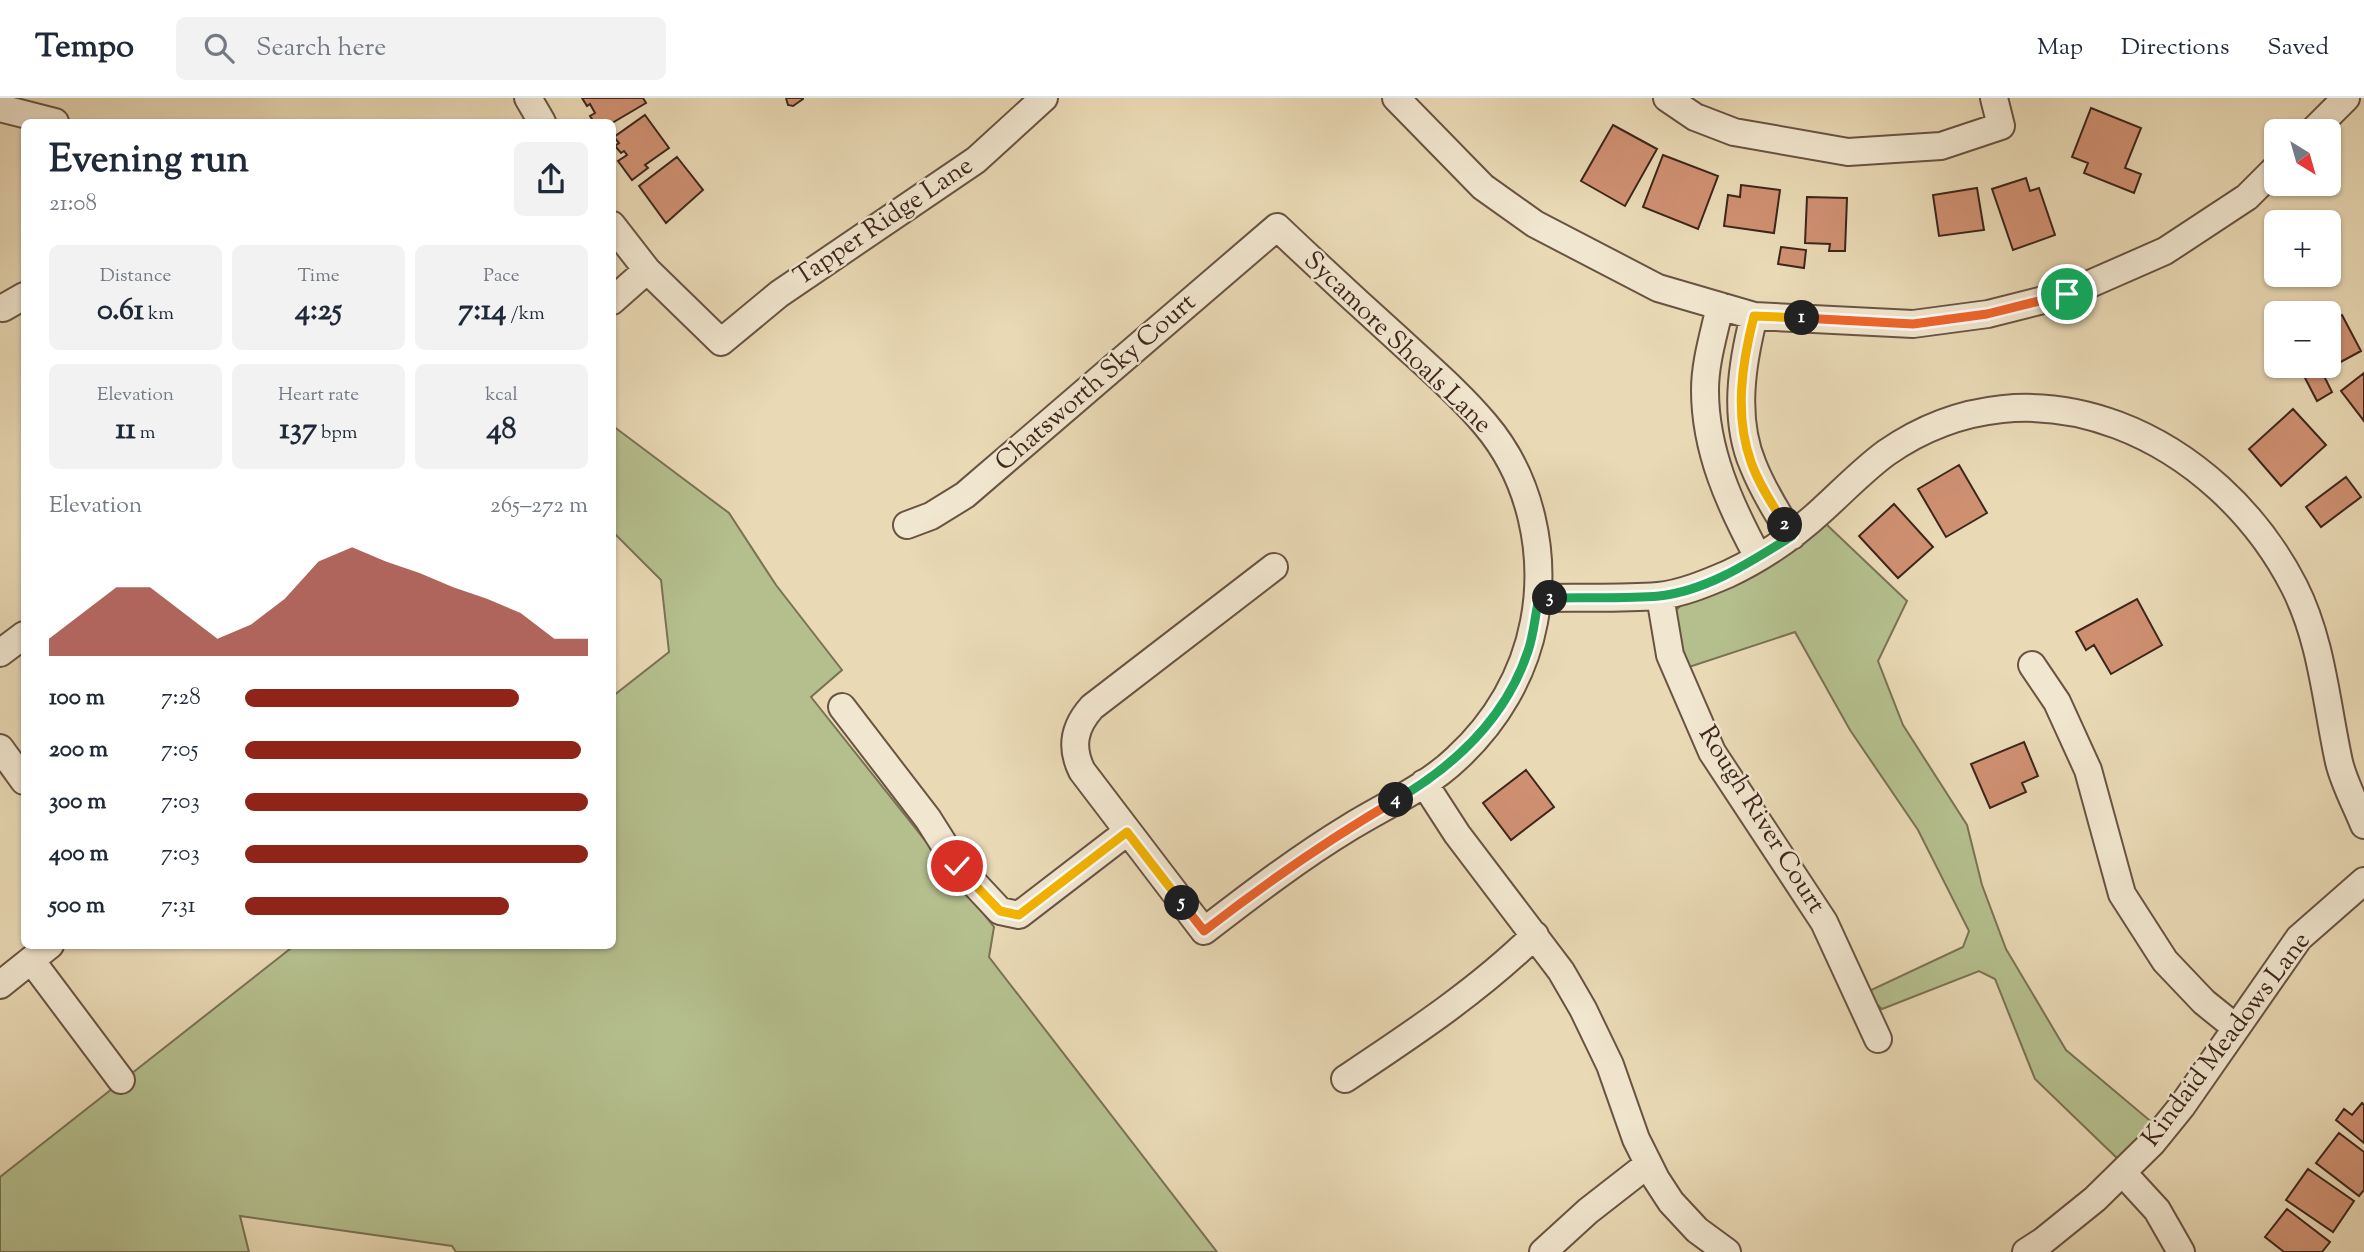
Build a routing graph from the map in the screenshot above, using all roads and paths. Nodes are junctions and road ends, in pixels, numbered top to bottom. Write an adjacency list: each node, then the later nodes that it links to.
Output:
1 (528, 98): 9 (street)
2 (1044, 98): 14 (street, Tapper Ridge Lane)
3 (1396, 98): 16 (street)
4 (1667, 98): 5 (street)
5 (1994, 98)
6 (2346, 98): 10 (street)
7 (0, 108): 8 (street)
8 (43, 119)
9 (540, 119)
10 (2325, 119)
11 (2264, 180): 17 (street)
12 (1277, 228): 18 (street, Chatsworth Sky Court); 23 (street, Sycamore Shoals Lane)
13 (616, 230): 14 (street)
14 (647, 270): 15 (street)
15 (616, 297)
16 (1720, 306): 17 (street); 20 (street)
17 (1754, 316): 19 (street)
18 (907, 525)
19 (1792, 536): 20 (street); 31 (street)
20 (1758, 557): 22 (street)
21 (1274, 567): 32 (street)
22 (1660, 596): 23 (street); 38 (street, Rough River Court)
23 (1539, 598): 30 (street, Sycamore Shoals Lane)
24 (21, 637): 25 (street)
25 (0, 653)
26 (2032, 665): 37 (street)
27 (842, 707): 32 (street)
28 (0, 748): 29 (street)
29 (21, 777)
30 (1424, 783): 32 (street, Sycamore Shoals Lane); 34 (street)
31 (2364, 825)
32 (1127, 832)
33 (2364, 881): 37 (street, Kindaid Meadows Lane)
34 (1535, 935): 39 (street); 41 (street)
35 (41, 953): 36 (street); 40 (street)
36 (0, 985)
37 (2235, 1027): 42 (street, Kindaid Meadows Lane)
38 (1878, 1039)
39 (1345, 1079)
40 (121, 1080)
41 (1647, 1165): 43 (street); 44 (street)
42 (2123, 1174): 45 (street, Kindaid Meadows Lane); 46 (street)
43 (1543, 1252)
44 (1727, 1252)
45 (2026, 1252)
46 (2181, 1252)

